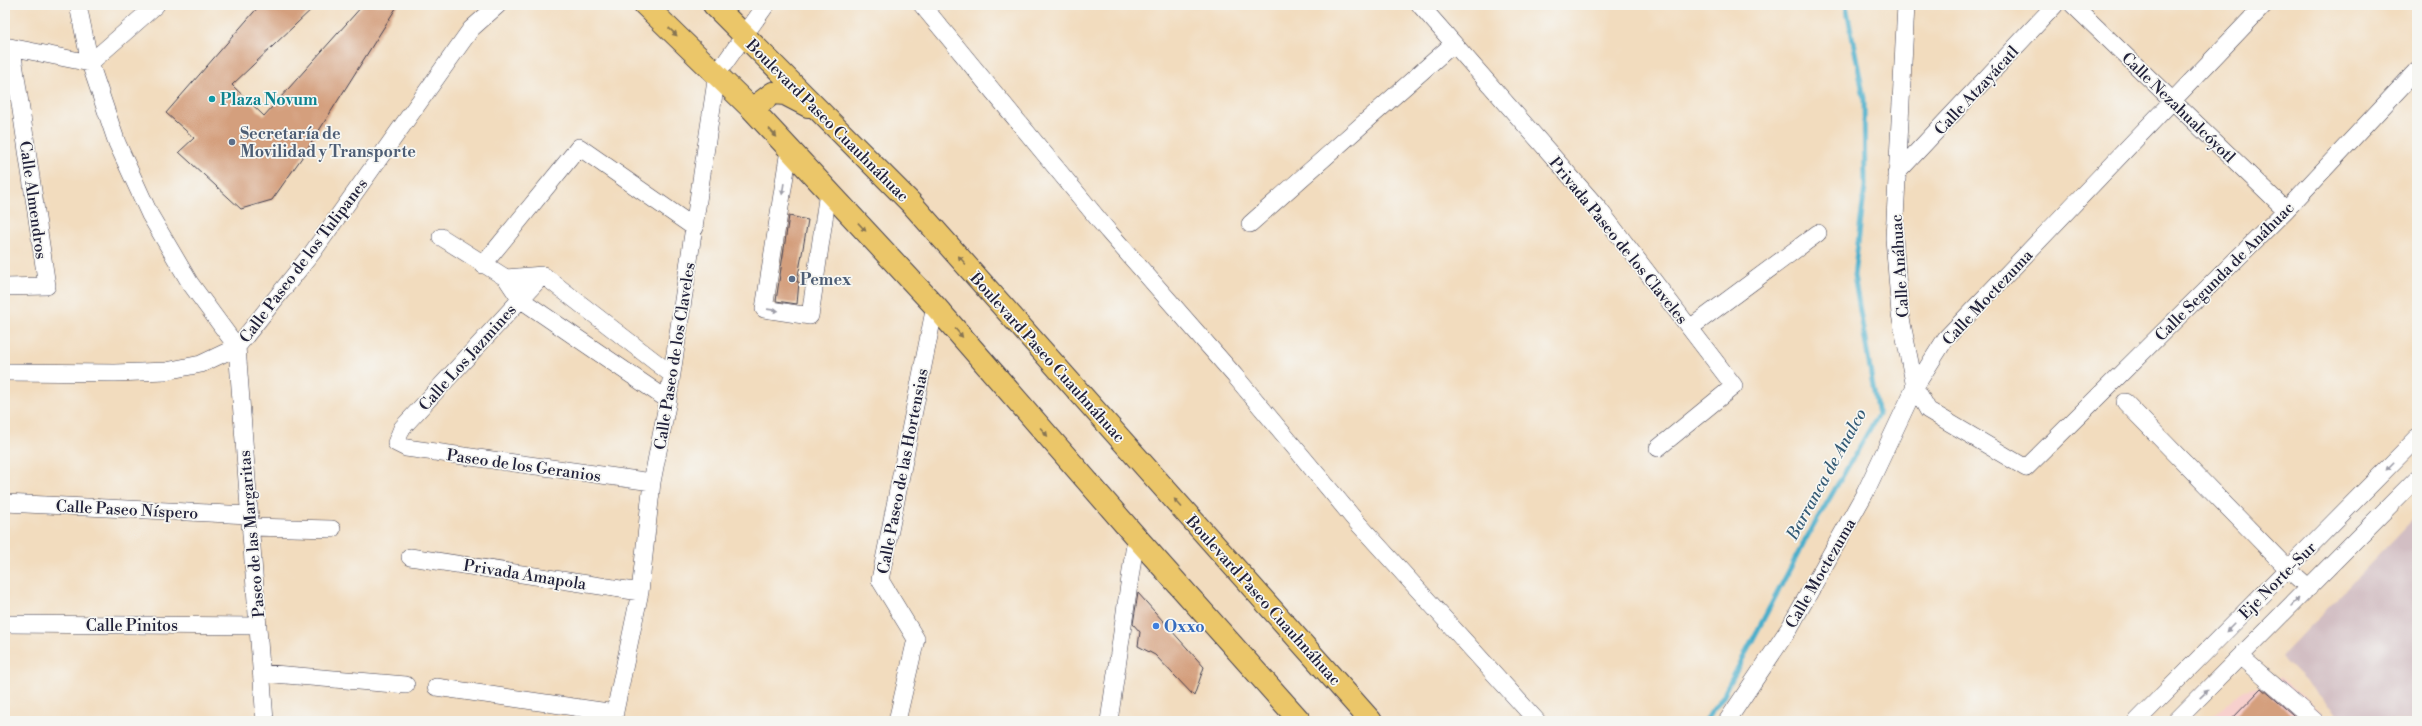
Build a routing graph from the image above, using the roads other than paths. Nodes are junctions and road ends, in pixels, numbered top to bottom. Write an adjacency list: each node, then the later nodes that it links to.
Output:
1 (78, 5): 16 (street)
2 (156, 5): 16 (street)
3 (498, 5): 37 (street, Calle Paseo de los Tulipanes)
4 (645, 5): 18 (main road, one-way to 18)
5 (714, 5): 13 (main road, Boulevard Paseo Cuauhnáhuac)
6 (766, 5): 13 (street, Calle Paseo de los Claveles)
7 (922, 5): 69 (street)
8 (1420, 5): 14 (street, Privada Paseo de los Claveles)
9 (1906, 5): 23 (street, Calle Anáhuac)
10 (2055, 5): 23 (street, Calle Atzayácatl)
11 (2073, 5): 19 (street, Calle Nezahualcóyotl)
12 (2264, 5): 19 (street, Calle Moctezuma)
13 (744, 34): 18 (street, Calle Paseo de los Claveles); 21 (main road, Boulevard Paseo Cuauhnáhuac)
14 (1453, 44): 26 (street); 36 (street, Privada Paseo de los Claveles)
15 (9, 47): 16 (street); 33 (street, Calle Almendros)
16 (90, 63): 37 (street)
17 (2417, 70): 25 (street, Calle Segunda de Anáhuac)
18 (717, 74): 20 (main road); 27 (street, Calle Paseo de los Claveles)
19 (2172, 100): 25 (street, Calle Nezahualcóyotl); 40 (street, Calle Moctezuma)
20 (752, 109): 21 (main road); 22 (main road, one-way to 22)
21 (820, 111): 68 (main road, Boulevard Paseo Cuauhnáhuac, one-way to 21)
22 (789, 150): 24 (main road); 24 (street, one-way to 24)
23 (1896, 174): 40 (street, Calle Anáhuac)
24 (828, 192): 35 (main road, one-way to 35)
25 (2286, 210): 46 (street, Calle Segunda de Anáhuac)
26 (1250, 224)
27 (695, 228): 30 (street); 39 (street, Calle Paseo de los Claveles)
28 (1818, 233): 36 (street)
29 (441, 237): 30 (street)
30 (483, 265): 32 (street)
31 (543, 275): 32 (street); 34 (street, Calle Los Jazmines); 39 (street)
32 (506, 278): 34 (street)
33 (5, 287)
34 (520, 299): 41 (street); 44 (street, Calle Los Jazmines)
35 (935, 306): 52 (main road, one-way to 52); 65 (street, Calle Paseo de las Hortensias)
36 (1690, 328): 45 (street, Privada Paseo de los Claveles)
37 (237, 347): 38 (street, Calle Paseo de los Tulipanes); 50 (street, Paseo de las Margaritas)
38 (5, 372)
39 (671, 374): 41 (street, Calle Paseo de los Claveles)
40 (1915, 387): 46 (street, Calle Anáhuac); 70 (street, Calle Moctezuma)
41 (668, 400): 48 (street, Calle Paseo de los Claveles)
42 (2125, 402): 54 (street)
43 (2417, 438): 54 (street, Eje Norte-Sur, one-way to 54)
44 (396, 443): 48 (street, Paseo de los Geranios)
45 (1658, 448)
46 (2026, 468)
47 (2417, 478): 55 (street, Eje Norte-Sur)
48 (652, 482): 56 (street, Calle Paseo de los Claveles)
49 (5, 503): 50 (street, Calle Paseo Níspero)
50 (250, 521): 51 (street, Calle Paseo Níspero); 58 (street, Paseo de las Margaritas)
51 (332, 529)
52 (1136, 537): 66 (street); 67 (main road)
53 (410, 557): 56 (street, Privada Amapola)
54 (2288, 569): 55 (street); 71 (street, Eje Norte-Sur, one-way to 71)
55 (2309, 588): 59 (street, Eje Norte-Sur, one-way to 55)
56 (640, 592): 63 (street, Calle Paseo de los Claveles)
57 (5, 624): 58 (street, Calle Pinitos)
58 (258, 626): 60 (street, Paseo de las Margaritas)
59 (2241, 656): 72 (street, Eje Norte-Sur, one-way to 59); 73 (street)
60 (262, 672): 61 (street); 64 (street, Paseo de las Margaritas)
61 (406, 684)
62 (436, 687): 63 (street)
63 (614, 717)
64 (265, 721)
65 (897, 721)
66 (1109, 721)
67 (1300, 721)
68 (1371, 721)
69 (1537, 721)
70 (1727, 721)
71 (2137, 721)
72 (2176, 721)
73 (2316, 721)

